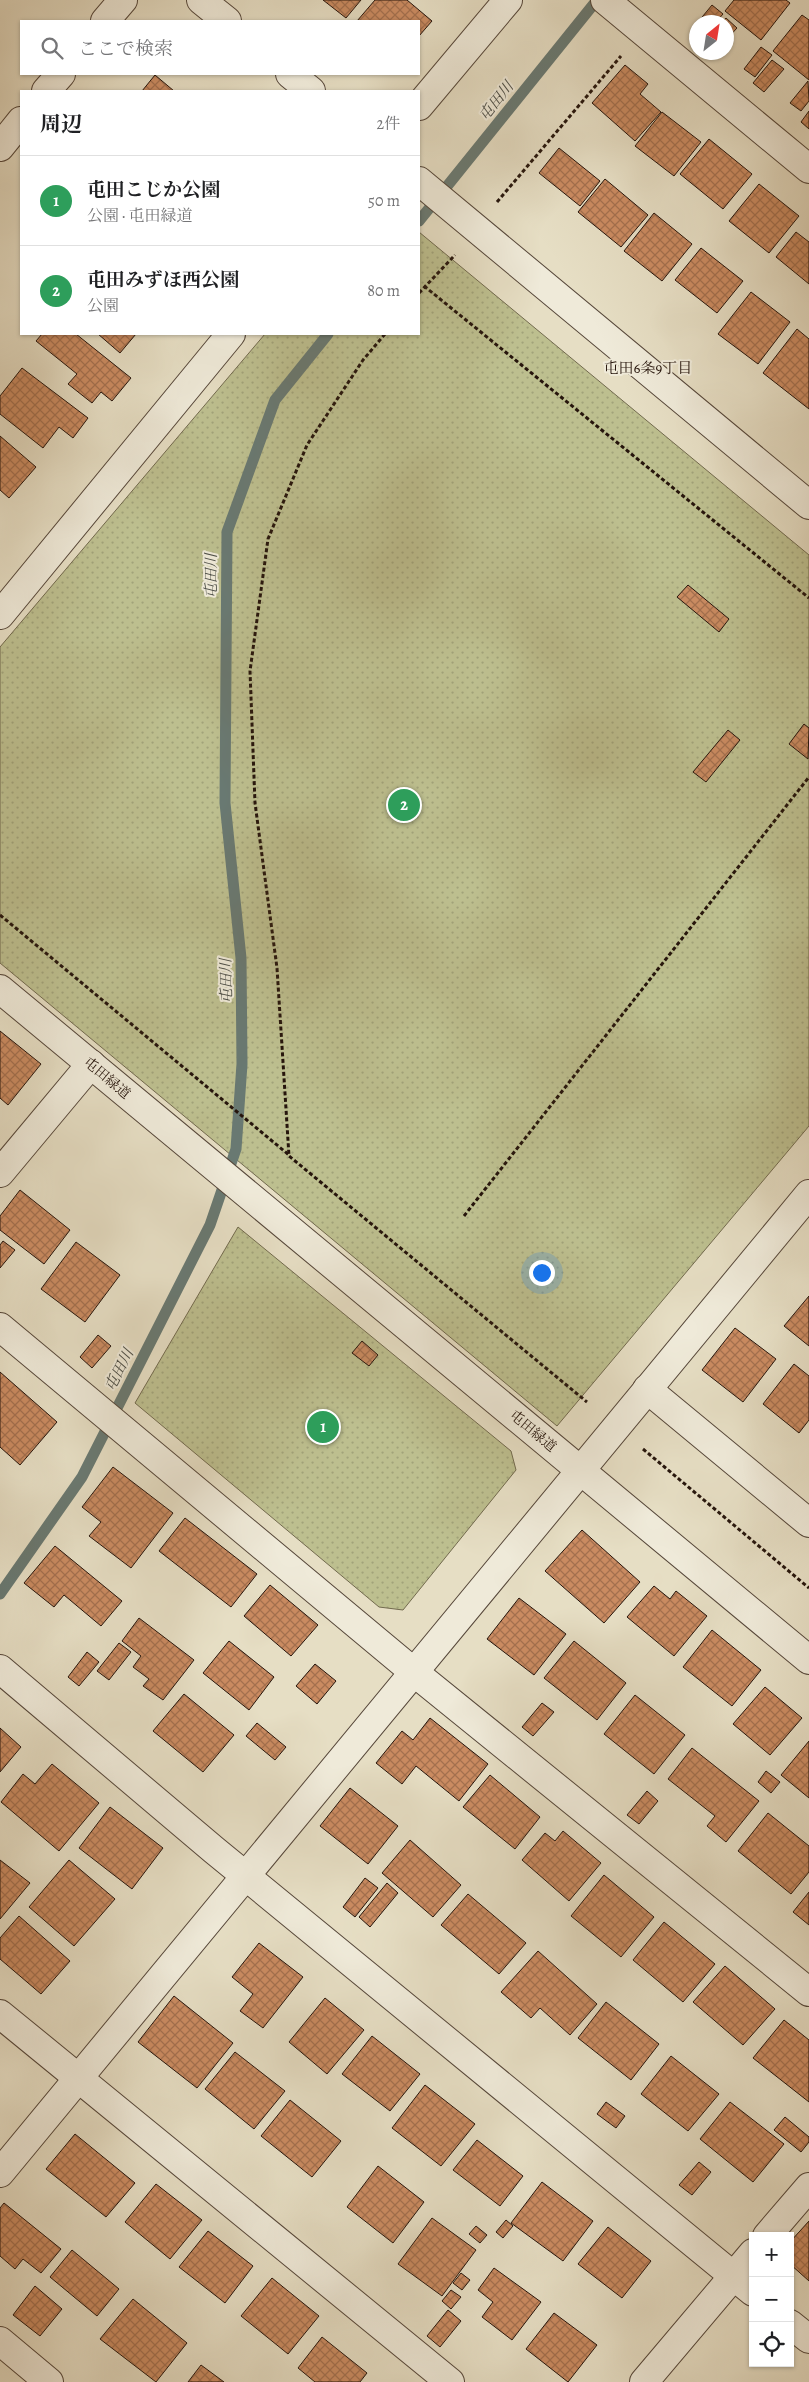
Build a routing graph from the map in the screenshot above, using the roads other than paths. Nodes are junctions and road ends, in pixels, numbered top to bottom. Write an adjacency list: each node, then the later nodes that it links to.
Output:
1 (123, 0): 5 (street)
2 (201, 0): 6 (street)
3 (508, 0): 11 (street)
4 (605, 0): 14 (street)
5 (106, 20)
6 (226, 20)
7 (60, 75): 9 (street)
8 (291, 75): 10 (street)
9 (47, 90)
10 (310, 90)
11 (420, 105)
12 (20, 122): 13 (street)
13 (0, 147)
14 (809, 170)
15 (420, 182): 17 (street)
16 (230, 335): 18 (street)
17 (809, 505)
18 (0, 615)
19 (0, 989): 20 (street, 屯田緑道)
20 (92, 1064): 21 (street); 25 (street, 屯田緑道)
21 (0, 1173)
22 (809, 1194): 24 (street)
23 (0, 1327): 29 (street)
24 (647, 1389): 25 (street); 26 (street)
25 (581, 1470): 27 (street, 屯田緑道); 29 (street)
26 (809, 1523)
27 (809, 1660)
28 (0, 1669): 30 (street)
29 (415, 1673): 30 (street); 31 (street)
30 (246, 1875): 33 (street); 38 (street)
31 (809, 1992)
32 (0, 2014): 33 (street)
33 (78, 2079): 34 (street); 43 (street)
34 (0, 2173)
35 (809, 2187): 36 (street)
36 (771, 2232)
37 (749, 2265): 38 (street)
38 (743, 2284): 44 (street)
39 (794, 2327): 40 (street)
40 (809, 2339)
41 (0, 2341): 42 (street)
42 (49, 2382)
43 (450, 2382)
44 (644, 2382)

